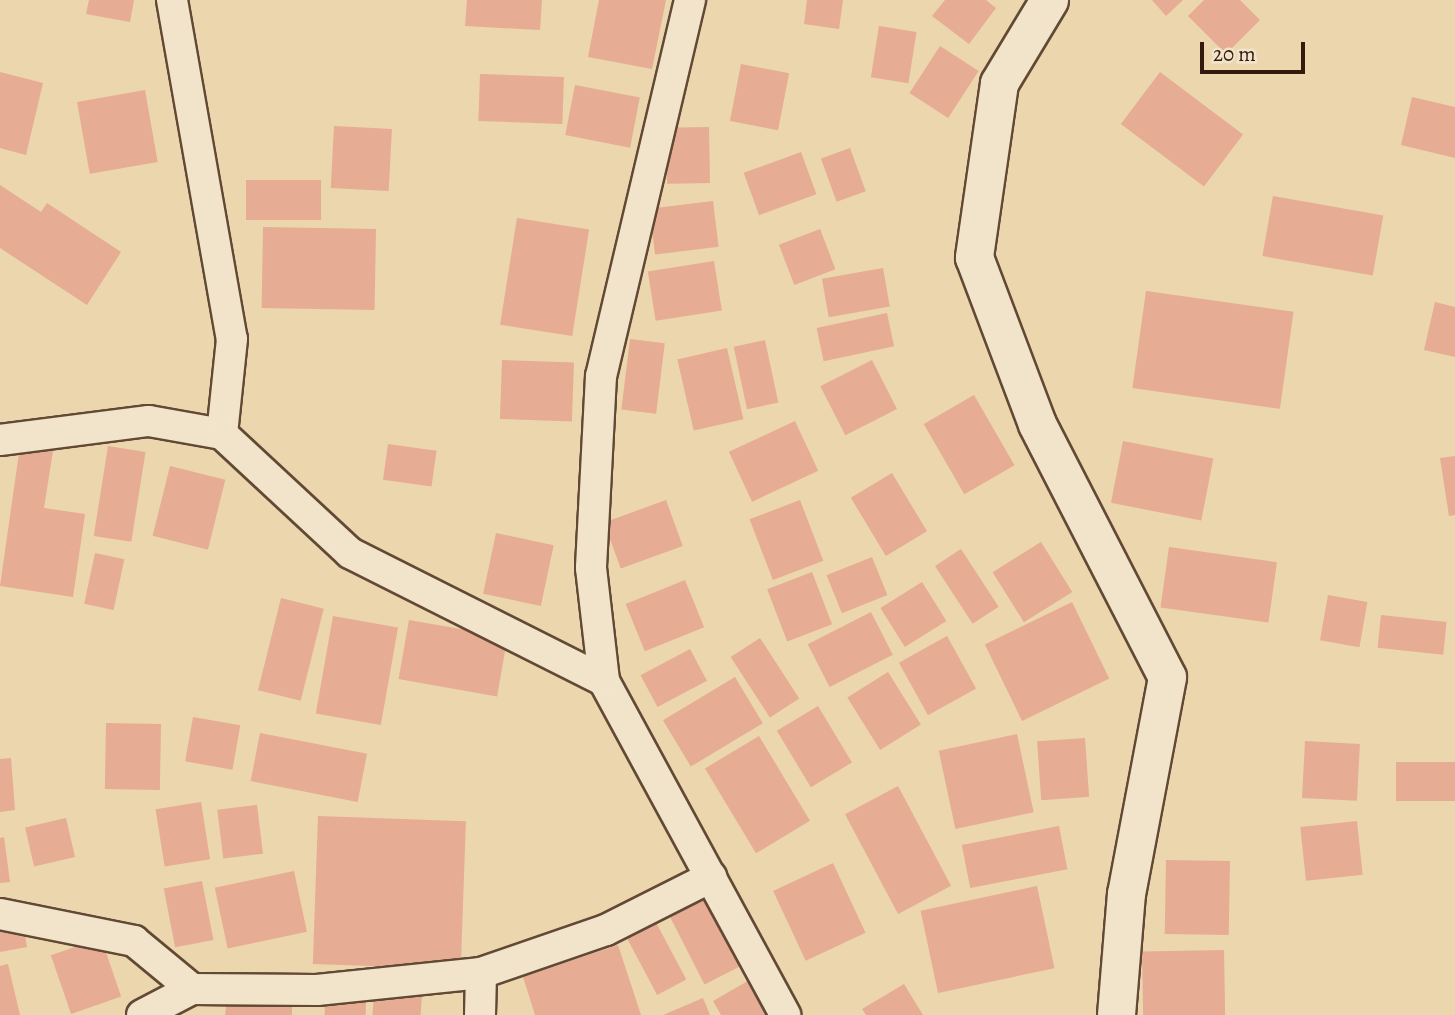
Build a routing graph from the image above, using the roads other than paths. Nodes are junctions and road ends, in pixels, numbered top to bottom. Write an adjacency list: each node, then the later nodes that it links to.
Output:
1 (172, 0): 4 (street)
2 (690, 0): 6 (street)
3 (1049, 0): 14 (street)
4 (222, 434): 5 (street); 6 (street)
5 (0, 440)
6 (604, 681): 7 (street)
7 (711, 877): 9 (street); 13 (street)
8 (0, 914): 10 (street)
9 (481, 973): 10 (street); 12 (street)
10 (192, 989): 11 (street)
11 (142, 1015)
12 (480, 1015)
13 (785, 1015)
14 (1116, 1015)

